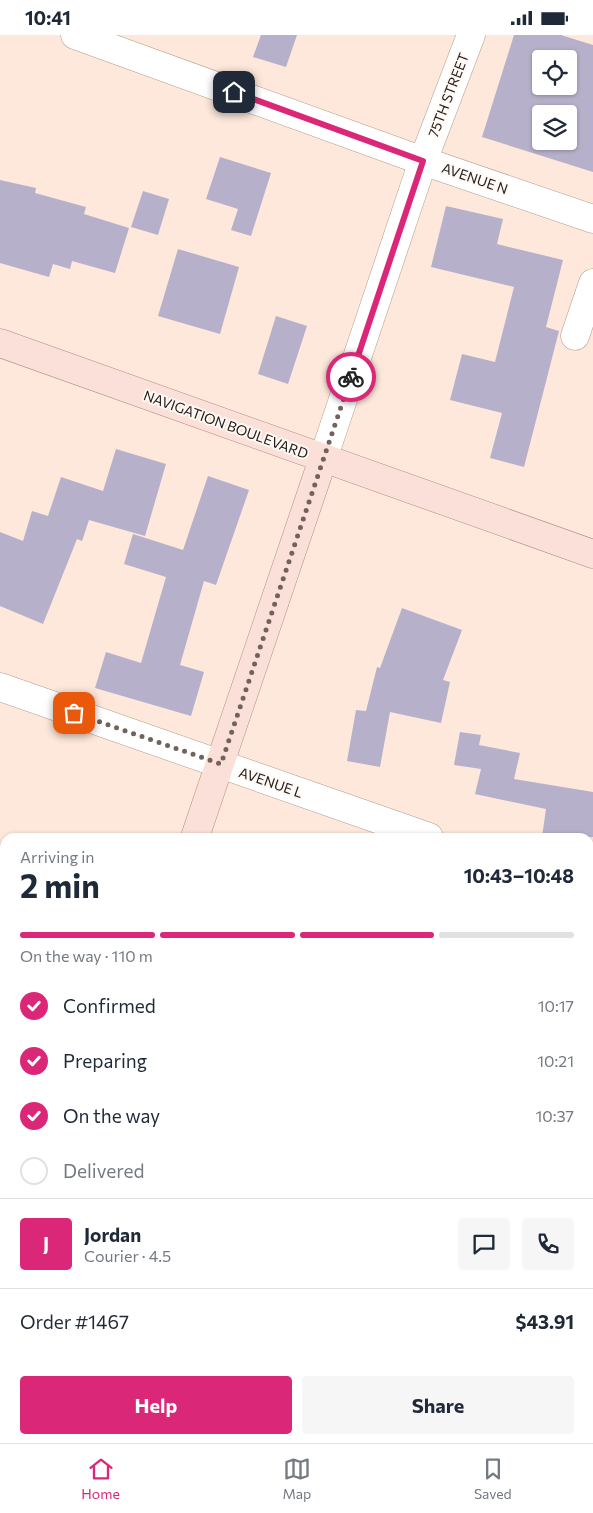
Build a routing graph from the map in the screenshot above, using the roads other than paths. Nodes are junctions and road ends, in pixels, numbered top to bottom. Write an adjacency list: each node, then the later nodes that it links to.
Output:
1 (471, 35): 3 (street, 75TH STREET)
2 (81, 36): 3 (street, AVENUE N)
3 (423, 161): 4 (street, AVENUE N); 8 (street, 75TH STREET)
4 (593, 219)
5 (593, 283): 6 (street)
6 (575, 336)
7 (0, 343): 8 (main road, NAVIGATION BOULEVARD)
8 (323, 459): 9 (main road, NAVIGATION BOULEVARD); 11 (main road, 75TH STREET)
9 (593, 554)
10 (0, 687): 11 (street, AVENUE L)
11 (221, 764): 12 (main road, 75TH STREET); 13 (street, AVENUE L)
12 (196, 833)
13 (418, 833)

